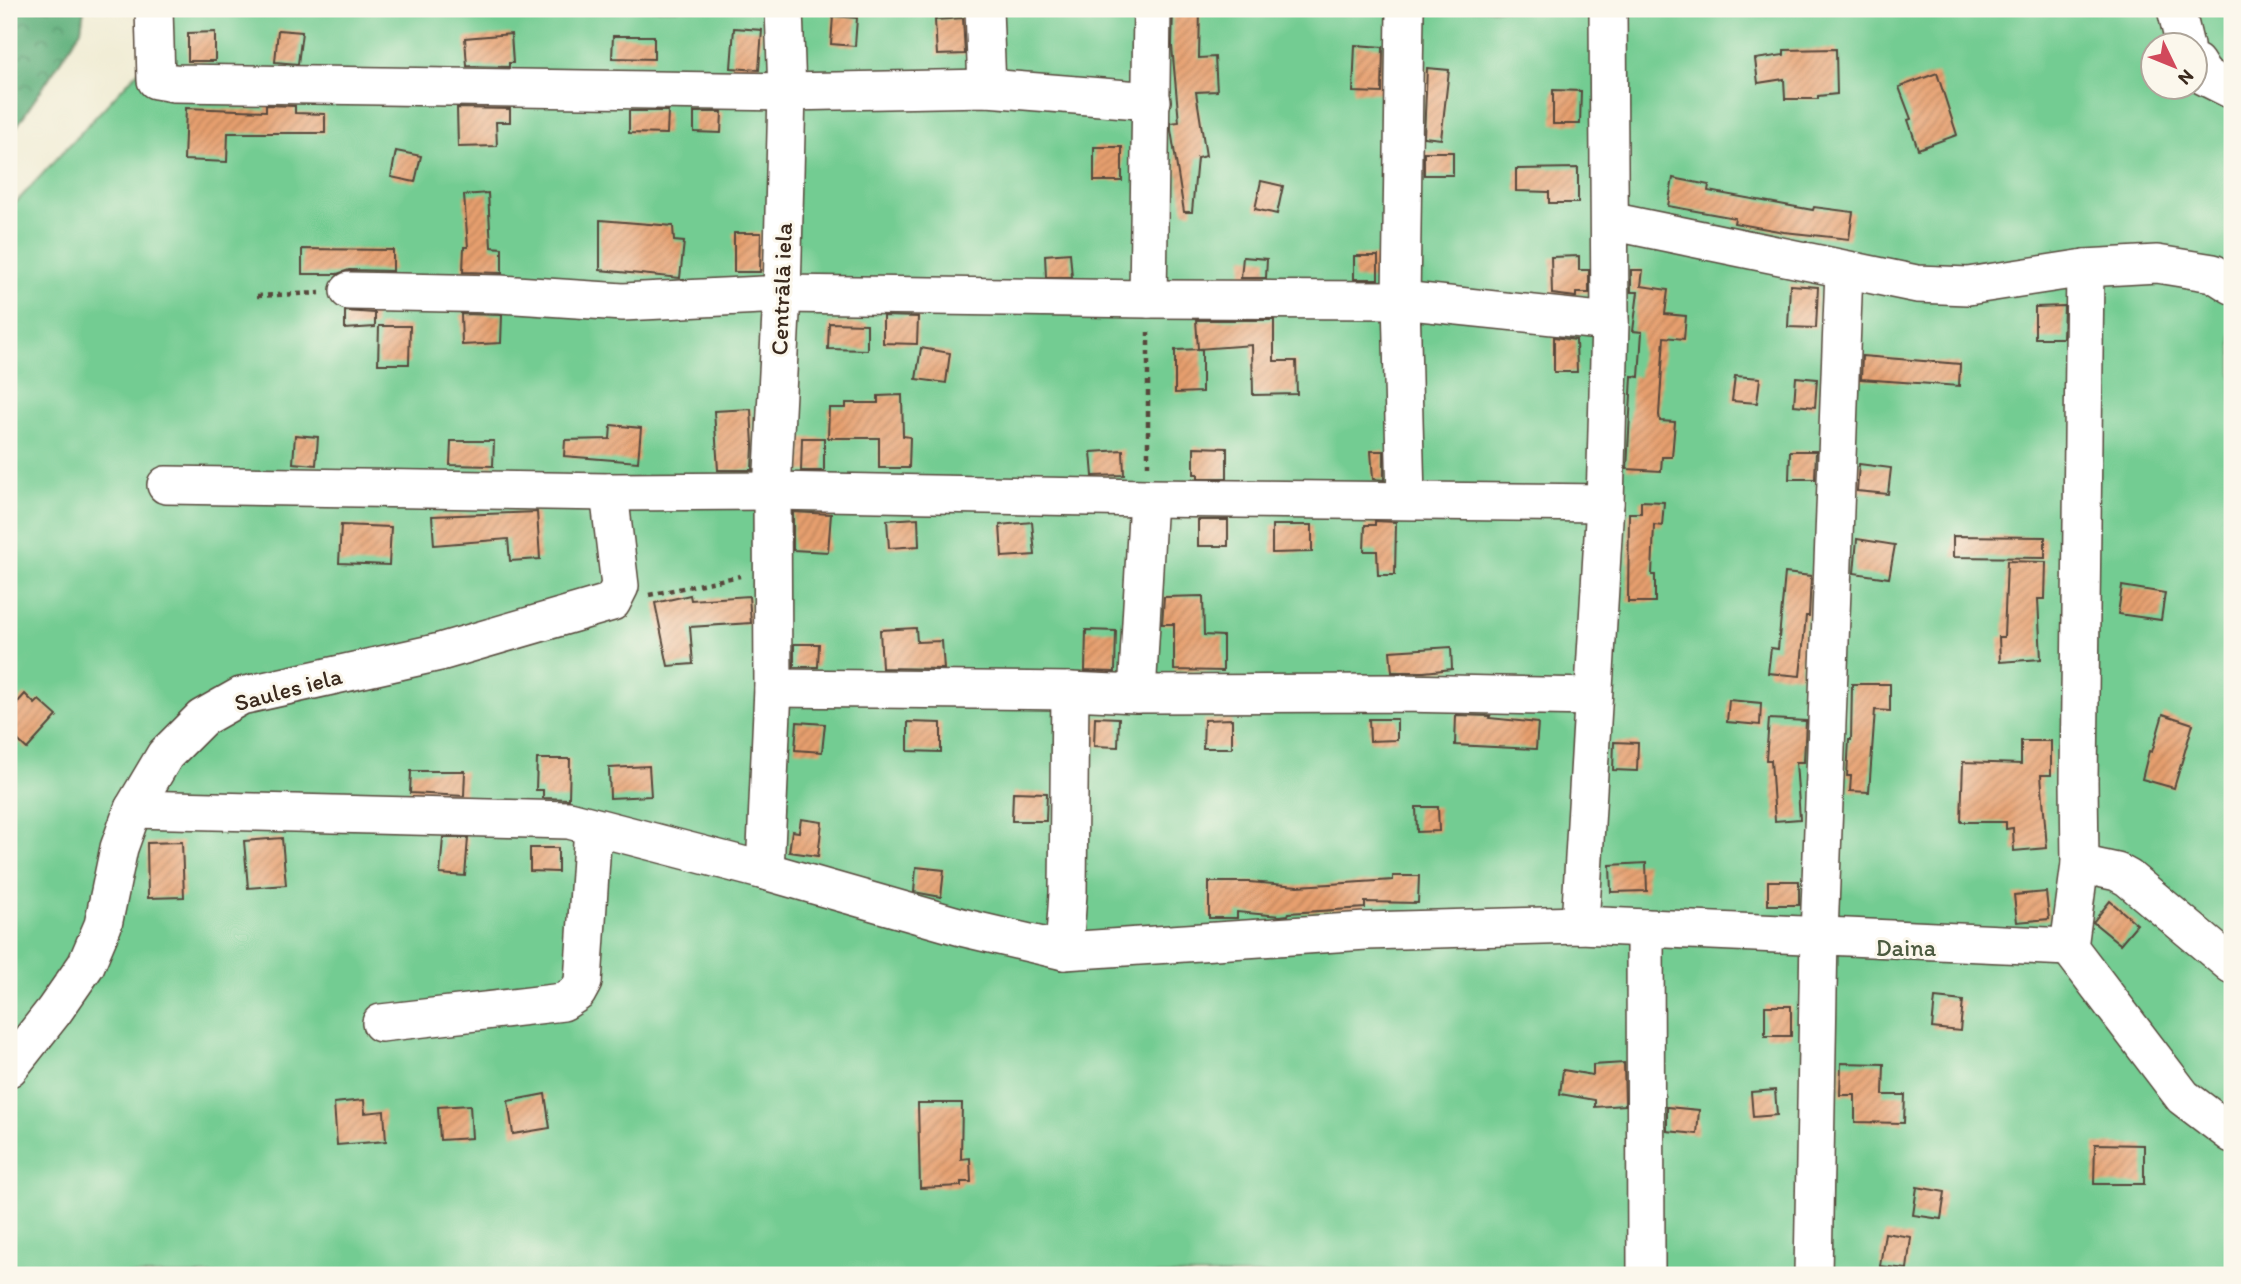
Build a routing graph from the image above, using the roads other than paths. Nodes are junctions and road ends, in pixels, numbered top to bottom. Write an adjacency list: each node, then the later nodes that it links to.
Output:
1 (154, 9): 12 (street)
2 (785, 9): 12 (street, Centrālā iela)
3 (984, 9): 10 (street)
4 (1152, 9): 13 (street)
5 (1405, 9): 21 (street)
6 (1608, 9): 14 (street)
7 (2176, 9): 8 (street)
8 (2182, 32)
9 (2210, 79): 11 (street)
10 (987, 88): 12 (street); 13 (street)
11 (2232, 90)
12 (787, 92): 19 (street, Centrālā iela)
13 (1152, 101): 20 (street)
14 (1610, 221): 16 (street); 22 (street)
15 (2085, 268): 16 (street); 17 (street); 35 (street)
16 (1844, 270): 39 (street)
17 (2232, 285)
18 (349, 291): 19 (street)
19 (782, 294): 20 (street); 24 (street, Centrālā iela)
20 (1149, 299): 21 (street)
21 (1401, 300): 22 (street); 27 (street)
22 (1610, 322): 28 (street)
23 (166, 485): 25 (street)
24 (772, 491): 25 (street); 26 (street); 29 (street, Centrālā iela)
25 (608, 492): 33 (street, Saules iela)
26 (1148, 498): 27 (street); 31 (street)
27 (1406, 500): 28 (street)
28 (1605, 503): 32 (street)
29 (773, 688): 30 (street); 36 (street, Centrālā iela)
30 (1070, 691): 31 (street); 41 (street)
31 (1137, 694): 32 (street)
32 (1592, 697): 37 (street)
33 (134, 809): 34 (street); 44 (street, Saules iela)
34 (593, 827): 36 (street); 43 (street)
35 (2080, 864): 40 (street); 42 (street)
36 (765, 871): 41 (street)
37 (1580, 925): 38 (street); 41 (street)
38 (1646, 928): 39 (street); 46 (street)
39 (1819, 935): 40 (street); 47 (street)
40 (2069, 947): 45 (street)
41 (1064, 951)
42 (2232, 965)
43 (381, 1023)
44 (9, 1068)
45 (2232, 1134)
46 (1646, 1275)
47 (1813, 1275)

